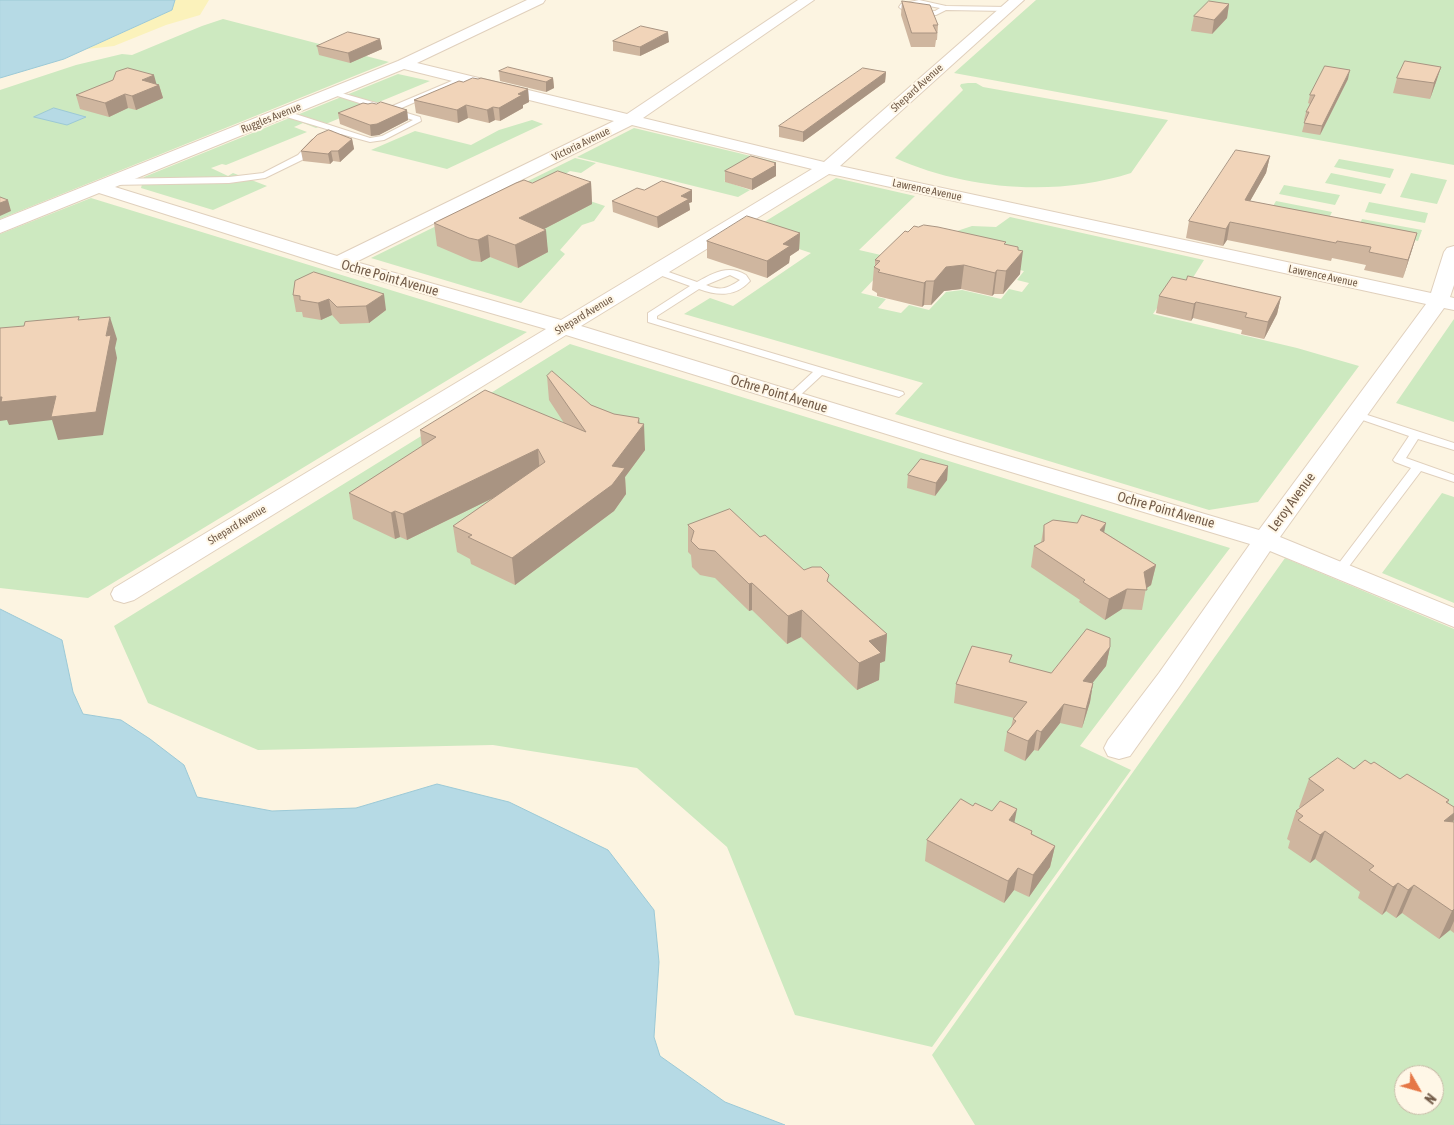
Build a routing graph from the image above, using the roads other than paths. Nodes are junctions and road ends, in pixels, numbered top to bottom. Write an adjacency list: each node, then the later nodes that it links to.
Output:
1 (538, 0): 7 (street, Ruggles Avenue)
2 (807, 0): 12 (street, Victoria Avenue)
3 (1012, 4): 4 (lane); 14 (street, Shepard Avenue)
4 (945, 8): 5 (lane); 6 (lane)
5 (910, 12)
6 (920, 13)
7 (403, 64): 8 (street, Lawrence Avenue); 9 (street, Ruggles Avenue)
8 (461, 80): 10 (lane); 12 (street, Lawrence Avenue)
9 (334, 92): 10 (lane); 11 (street, Ruggles Avenue)
10 (390, 110): 13 (lane)
11 (282, 113): 13 (lane); 15 (street, Ruggles Avenue)
12 (629, 120): 14 (street, Lawrence Avenue); 18 (street, Victoria Avenue)
13 (340, 131): 15 (lane)
14 (828, 167): 19 (street, Shepard Avenue); 20 (street, Lawrence Avenue)
15 (103, 184): 16 (street, Ruggles Avenue); 18 (street, Ochre Point Avenue)
16 (0, 227)
17 (1454, 252): 20 (street, Leroy Avenue)
18 (340, 263): 21 (street, Ochre Point Avenue)
19 (657, 271): 21 (street, Shepard Avenue); 22 (lane)
20 (1446, 303): 25 (street, Leroy Avenue)
21 (563, 327): 24 (street, Ochre Point Avenue); 32 (street, Shepard Avenue)
22 (820, 371): 23 (lane); 24 (lane)
23 (899, 394)
24 (791, 398): 30 (street, Ochre Point Avenue)
25 (1355, 414): 26 (lane); 30 (street, Leroy Avenue)
26 (1416, 434): 27 (lane); 28 (lane)
27 (1454, 446)
28 (1418, 467): 29 (lane); 31 (lane)
29 (1454, 479)
30 (1265, 540): 31 (street, Ochre Point Avenue); 34 (street, Leroy Avenue)
31 (1340, 570): 33 (street, Ochre Point Avenue)
32 (124, 594)
33 (1454, 618)
34 (1118, 748)

